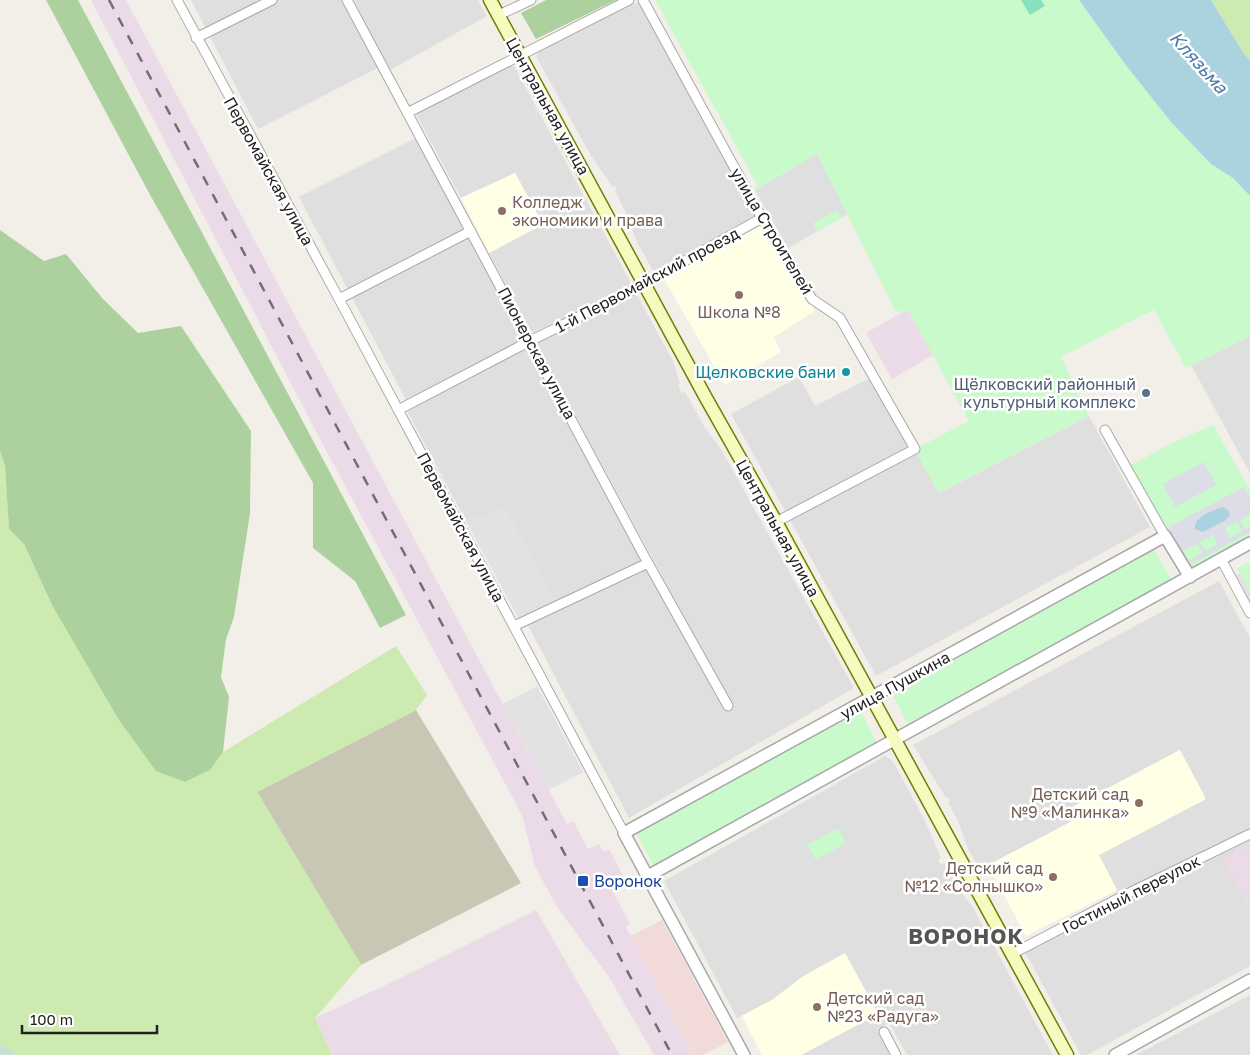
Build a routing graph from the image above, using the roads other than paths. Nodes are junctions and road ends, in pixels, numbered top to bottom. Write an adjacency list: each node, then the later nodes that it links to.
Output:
1 (176, 0): 9 (street, Первомайская улица)
2 (272, 0): 9 (street)
3 (347, 0): 11 (street, Пионерская улица)
4 (490, 0): 8 (main road, Центральная улица)
5 (531, 0): 8 (street)
6 (629, 0): 10 (street)
7 (643, 0): 12 (street, улица Строителей)
8 (498, 15): 10 (main road, Центральная улица)
9 (196, 38): 15 (street, Первомайская улица)
10 (520, 56): 11 (street); 14 (main road, Центральная улица)
11 (408, 113): 13 (street, Пионерская улица)
12 (762, 218): 14 (street, 1-й Первомайский проезд); 19 (street, улица Строителей)
13 (471, 231): 15 (street); 16 (street, Пионерская улица)
14 (644, 284): 16 (street, 1-й Первомайский проезд); 19 (main road, Центральная улица)
15 (339, 299): 17 (street, Первомайская улица)
16 (530, 341): 17 (street, 1-й Первомайский проезд); 23 (street, Пионерская улица)
17 (398, 410): 26 (street, Первомайская улица)
18 (1105, 430): 20 (street)
19 (776, 522): 27 (main road, Центральная улица)
20 (1165, 536): 24 (street); 27 (street, улица Пушкина)
21 (1250, 544): 22 (street)
22 (1221, 559): 24 (street); 25 (street)
23 (648, 563): 26 (street); 28 (street, Пионерская улица)
24 (1190, 577): 29 (street)
25 (1250, 613)
26 (514, 626): 30 (street, Первомайская улица)
27 (872, 697): 29 (main road, Центральная улица); 30 (street, улица Пушкина)
28 (728, 706)
29 (895, 740): 32 (street); 33 (main road, Центральная улица)
30 (624, 833): 32 (street, Первомайская улица)
31 (1250, 834): 33 (street, Гостиный переулок)
32 (648, 876): 36 (street, Первомайская улица)
33 (1012, 954): 38 (main road, Центральная улица)
34 (1250, 980): 39 (street)
35 (884, 1032): 37 (street)
36 (744, 1055)
37 (896, 1055)
38 (1067, 1055)
39 (1115, 1055)

